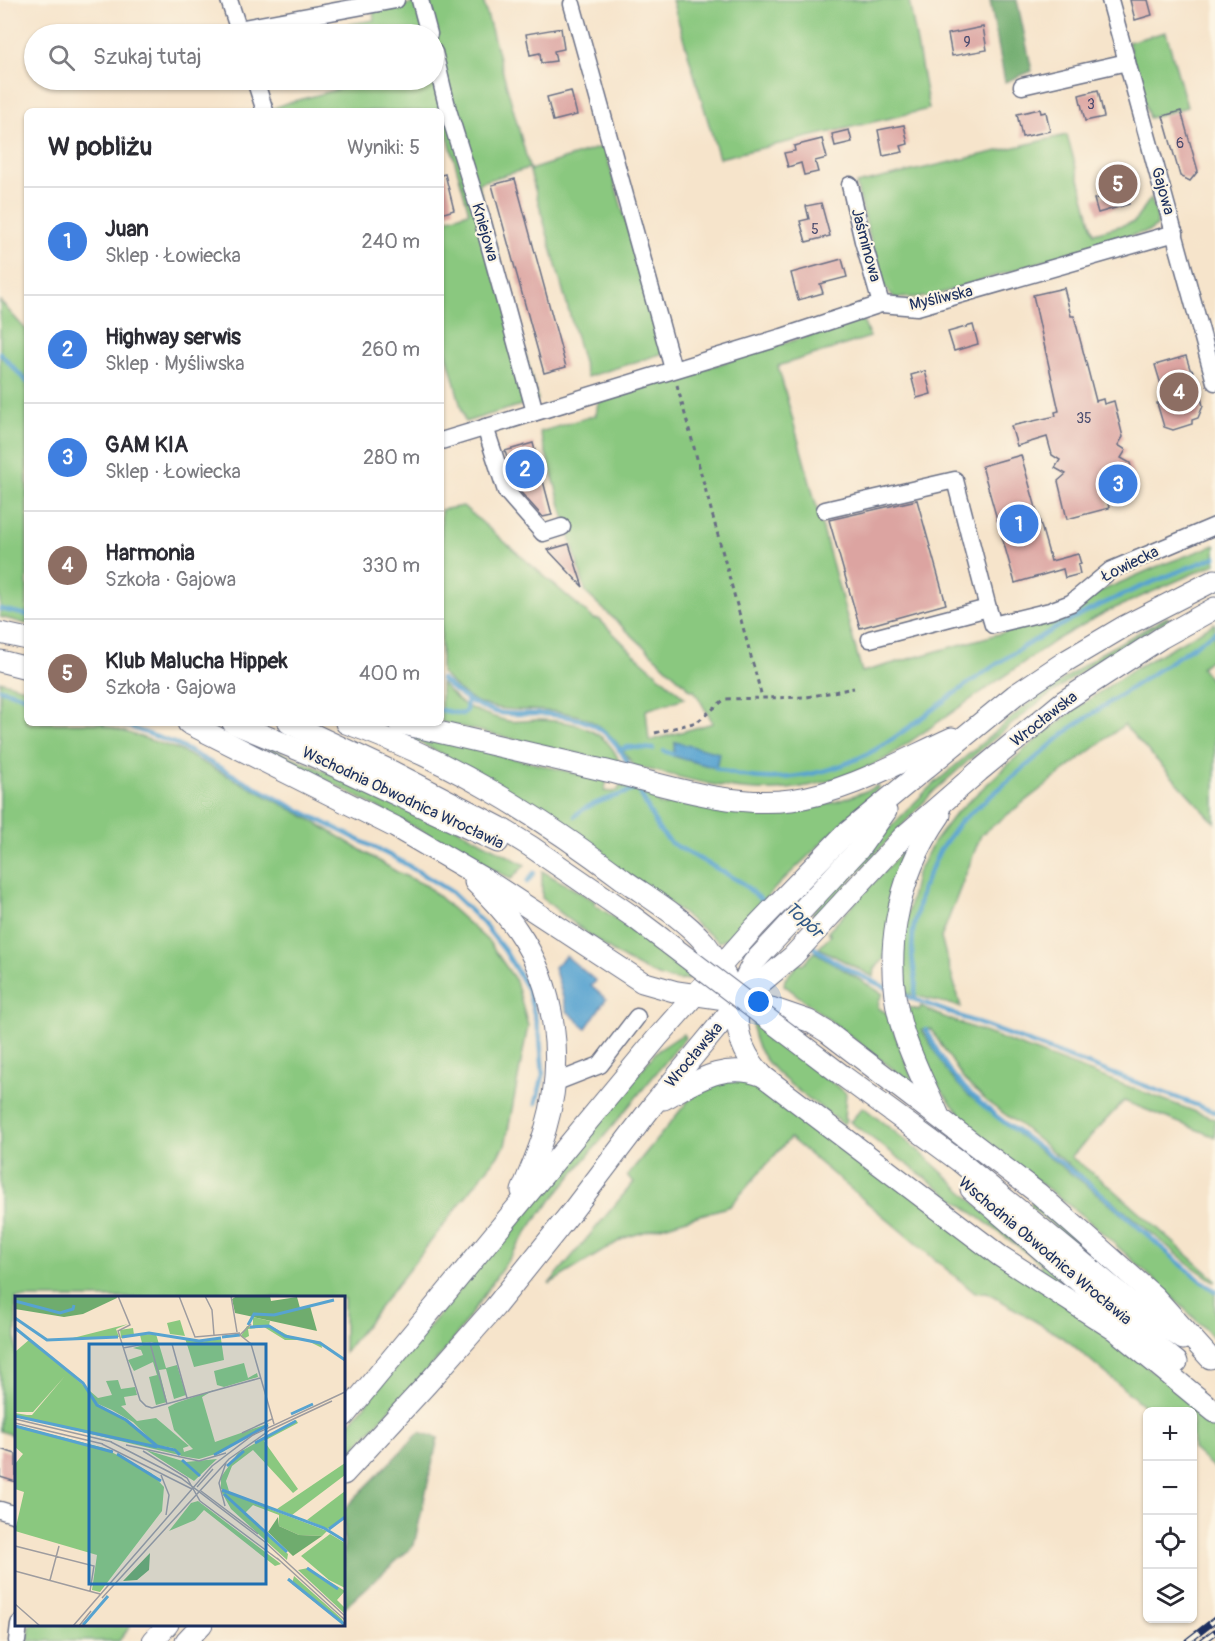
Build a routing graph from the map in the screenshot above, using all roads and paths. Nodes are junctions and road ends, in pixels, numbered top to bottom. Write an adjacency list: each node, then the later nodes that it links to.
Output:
1 (229, 0): 6 (street)
2 (396, 0): 7 (street)
3 (420, 0): 8 (street)
4 (1110, 0): 9 (street, Gajowa)
5 (572, 4): 17 (street)
6 (236, 24)
7 (278, 24)
8 (426, 24)
9 (1128, 62): 10 (street); 15 (street, Gajowa)
10 (1022, 86)
11 (258, 90): 13 (street)
12 (443, 90): 19 (street, Kniejowa)
13 (264, 108)
14 (850, 185): 16 (street, Jaśminowa)
15 (1175, 233): 16 (street, Myśliwska); 18 (street, Gajowa)
16 (881, 304): 17 (street, Myśliwska)
17 (673, 369): 19 (street, Myśliwska); 34 (path)
18 (1215, 382)
19 (535, 412): 20 (street, Myśliwska)
20 (485, 427): 21 (street, Myśliwska); 24 (street)
21 (444, 440)
22 (825, 510): 26 (street)
23 (1215, 526): 26 (street, Łowiecka)
24 (562, 527)
25 (1215, 580): 40 (main road, Wrocławska)
26 (988, 608): 30 (street)
27 (1215, 608): 42 (main road, Wrocławska)
28 (0, 633): 29 (main road)
29 (24, 638)
30 (870, 639)
31 (0, 661): 32 (main road)
32 (24, 667)
33 (854, 688): 34 (path)
34 (762, 697): 41 (path)
35 (194, 726): 44 (main road)
36 (240, 726): 45 (main road, Wschodnia Obwodnica Wrocławia)
37 (295, 726): 45 (main road, Wschodnia Obwodnica Wrocławia)
38 (353, 726): 46 (main road)
39 (412, 726): 40 (main road)
40 (974, 728): 43 (main road, Wrocławska)
41 (655, 733)
42 (961, 785): 48 (main road, Wrocławska); 54 (main road)
43 (900, 791): 46 (main road, Wrocławska); 48 (main road)
44 (457, 863): 47 (main road); 51 (main road)
45 (572, 875): 52 (main road, Wschodnia Obwodnica Wrocławia, bridge)
46 (720, 966): 47 (main road, Wrocławska); 48 (main road)
47 (695, 995): 48 (main road); 55 (main road, Wrocławska)
48 (739, 1001): 50 (main road); 53 (main road, Wrocławska); 54 (main road)
49 (637, 1017): 51 (street)
50 (763, 1076): 53 (main road); 58 (main road)
51 (554, 1083): 55 (main road)
52 (879, 1103): 56 (main road, Wschodnia Obwodnica Wrocławia); 57 (main road, Wschodnia Obwodnica Wrocławia)
53 (653, 1105): 60 (main road, Wrocławska)
54 (939, 1117): 56 (main road)
55 (515, 1208): 59 (main road, Wrocławska)
56 (1212, 1360)
57 (1215, 1395)
58 (1215, 1413)
59 (345, 1415)
60 (345, 1473)
61 (0, 1510): 62 (street)
62 (15, 1515)
63 (19, 1626): 66 (street)
64 (166, 1626): 67 (main road)
65 (200, 1626): 68 (main road)
66 (17, 1641)
67 (153, 1641)
68 (186, 1641)

